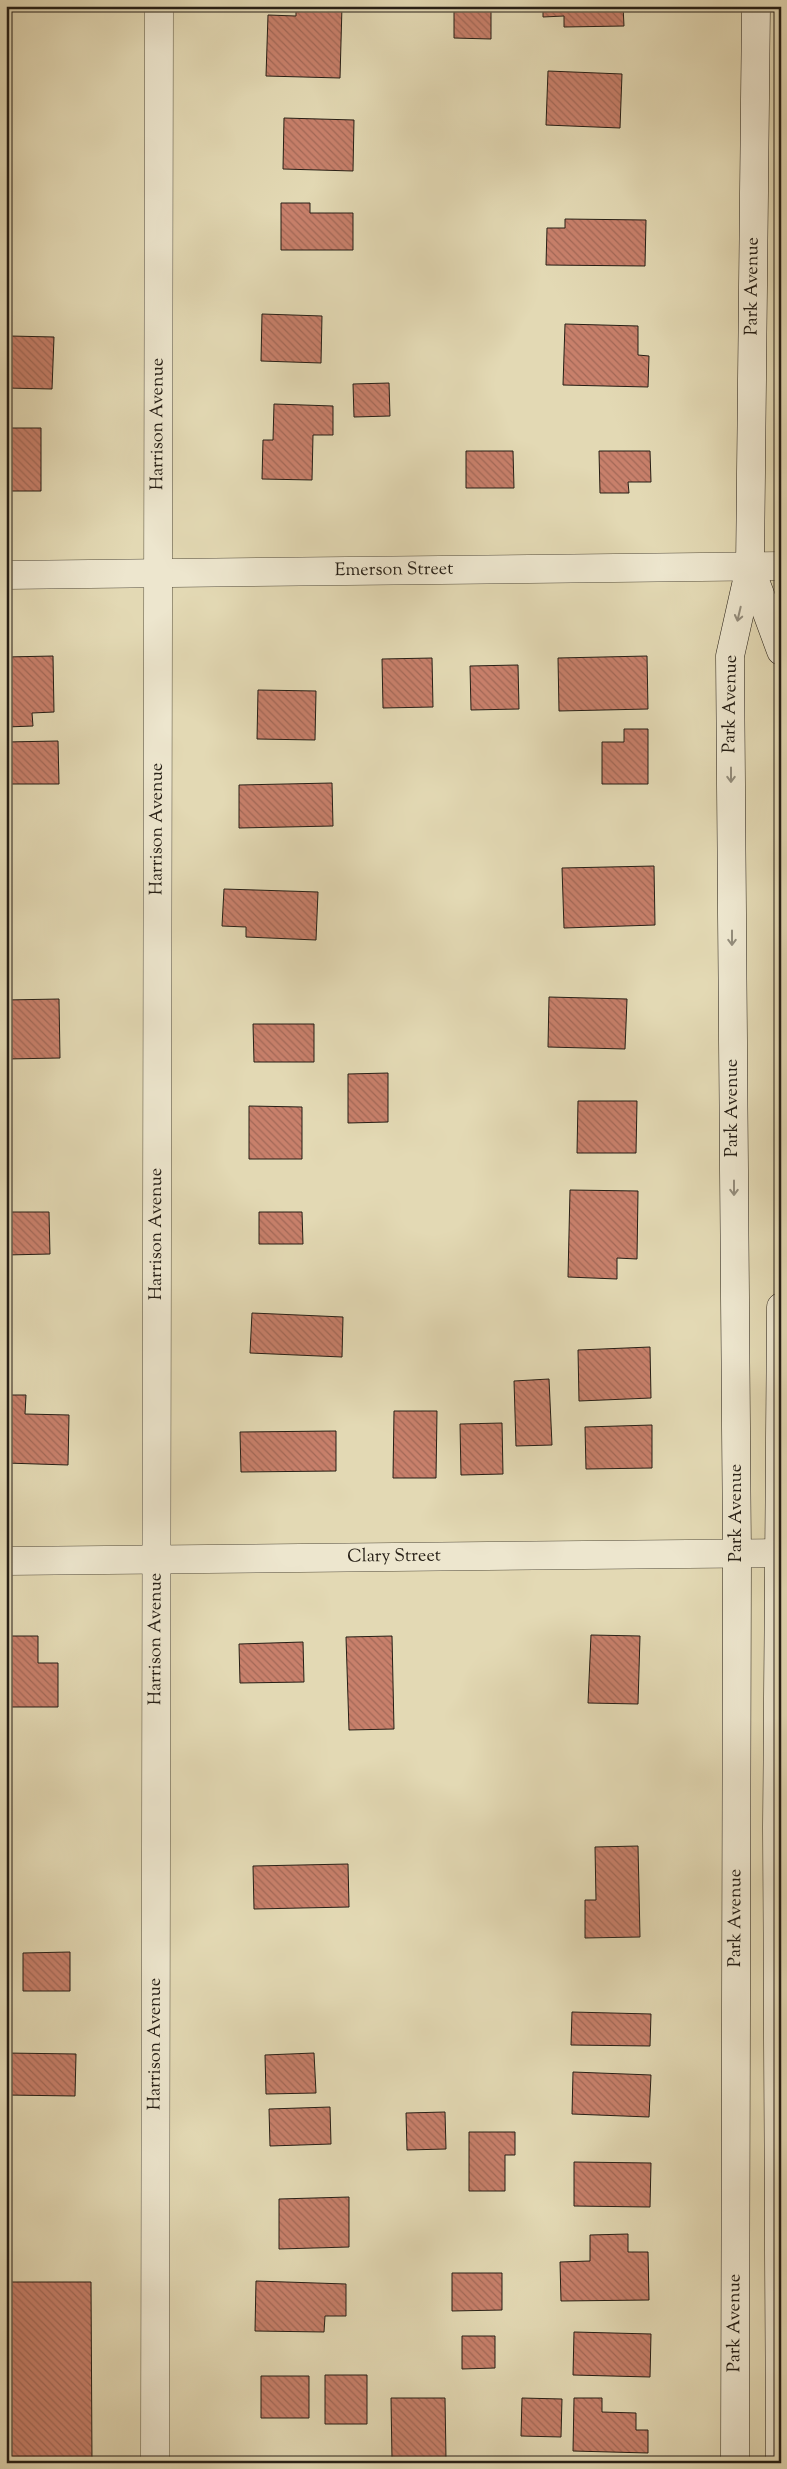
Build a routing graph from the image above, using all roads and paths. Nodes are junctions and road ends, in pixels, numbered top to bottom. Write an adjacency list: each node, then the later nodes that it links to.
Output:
1 (159, 6): 5 (street, Harrison Avenue)
2 (756, 6): 3 (street, Park Avenue)
3 (750, 566): 4 (street, Emerson Street); 5 (street, Emerson Street); 7 (street, Park Avenue); 9 (street, Park Avenue, one-way to 9)
4 (781, 566)
5 (157, 573): 6 (street, Emerson Street); 12 (street, Harrison Avenue)
6 (6, 575)
7 (781, 652)
8 (781, 1307): 10 (street)
9 (737, 1554): 10 (street, Clary Street); 12 (street, Clary Street); 14 (street, Park Avenue)
10 (779, 1554): 15 (street)
11 (6, 1561): 12 (street, Clary Street)
12 (155, 1561): 13 (street, Harrison Avenue)
13 (155, 2463)
14 (735, 2463)
15 (780, 2463)

